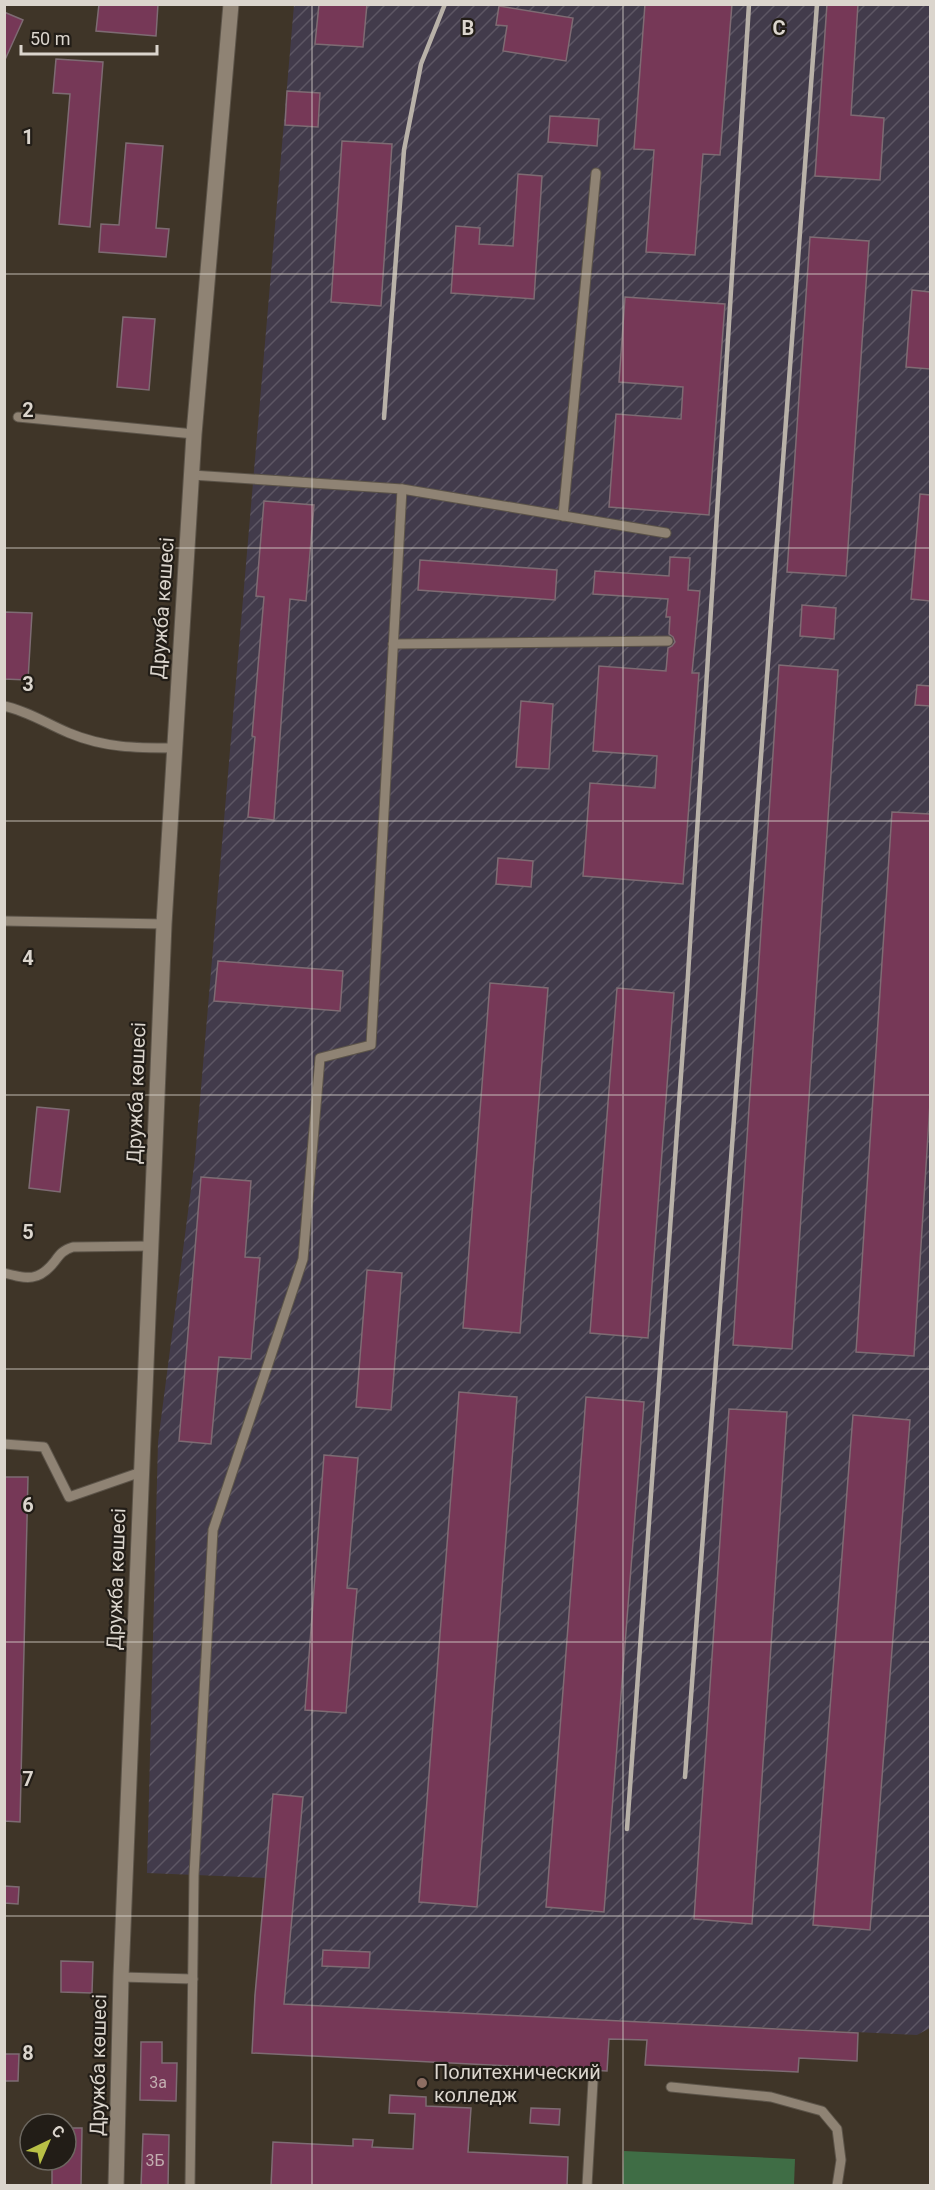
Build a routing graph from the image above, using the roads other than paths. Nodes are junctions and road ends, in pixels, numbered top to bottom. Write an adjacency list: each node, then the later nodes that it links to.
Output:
1 (231, 4): 4 (street, Дружба көшесі)
2 (596, 173): 7 (lane)
3 (18, 417): 4 (lane)
4 (194, 434): 5 (street, Дружба көшесі)
5 (192, 475): 6 (lane); 12 (street, Дружба көшесі)
6 (402, 489): 7 (lane); 10 (lane)
7 (563, 516): 8 (lane)
8 (666, 533)
9 (668, 641): 10 (lane)
10 (393, 645): 20 (lane)
11 (4, 706): 12 (lane)
12 (175, 748): 14 (street, Дружба көшесі)
13 (4, 921): 14 (lane)
14 (164, 924): 15 (street, Дружба көшесі)
15 (151, 1246): 16 (lane); 18 (street, Дружба көшесі)
16 (4, 1273)
17 (4, 1444): 18 (lane)
18 (141, 1472): 19 (street, Дружба көшесі)
19 (122, 1977): 20 (lane); 23 (street, Дружба көшесі)
20 (193, 1979): 24 (lane)
21 (593, 2081): 25 (lane)
22 (671, 2087): 26 (lane)
23 (116, 2186)
24 (190, 2186)
25 (587, 2186)
26 (837, 2186)

